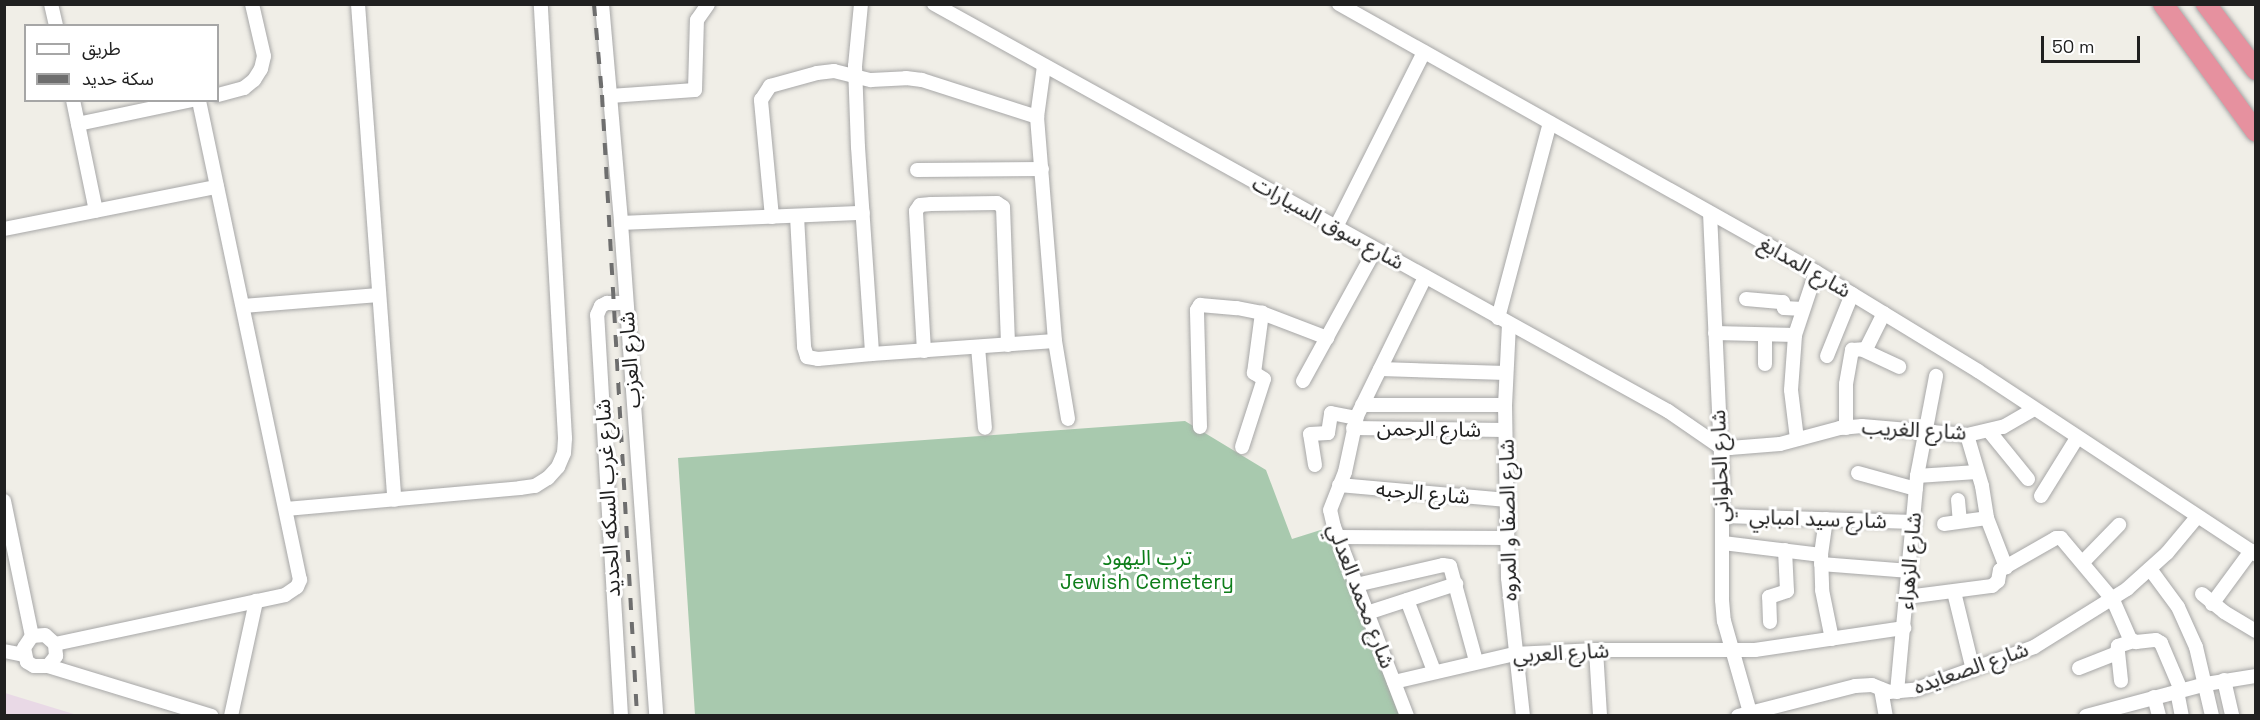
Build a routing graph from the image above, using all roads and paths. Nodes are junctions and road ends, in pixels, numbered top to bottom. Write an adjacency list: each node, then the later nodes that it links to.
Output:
1 (51, 4): 12 (street)
2 (252, 4): 17 (street)
3 (358, 4): 41 (street)
4 (541, 4): 89 (street)
5 (602, 4): 18 (street, شارع العزب)
6 (708, 4): 18 (street)
7 (934, 4): 14 (street, شارع سوق السيارات)
8 (1339, 4): 13 (street, شارع المدابغ)
9 (2163, 4): 25 (highway)
10 (2206, 4): 15 (highway)
11 (857, 6): 16 (street)
12 (56, 24)
13 (1424, 52): 23 (street, شارع المدابغ); 35 (street)
14 (1044, 66): 22 (street); 35 (street, شارع سوق السيارات)
15 (2256, 70)
16 (856, 77): 22 (street); 30 (street); 33 (street)
17 (219, 95)
18 (610, 96): 34 (street, شارع العزب)
19 (73, 102): 24 (street)
20 (182, 102): 24 (street)
21 (199, 102): 28 (street)
22 (1037, 117): 26 (street)
23 (1550, 123): 31 (street, شارع المدابغ); 48 (street, شارع الصفا و المروه)
24 (78, 124): 29 (street)
25 (2256, 132)
26 (1042, 169): 27 (street); 53 (street)
27 (917, 170)
28 (217, 187): 29 (street); 44 (street)
29 (96, 211): 36 (street)
30 (863, 213): 32 (street); 58 (street)
31 (1710, 213): 38 (street, شارع المدابغ); 49 (street, شارع الحلواني)
32 (797, 216): 33 (street); 58 (street)
33 (772, 217): 34 (street)
34 (621, 223): 43 (street, شارع العزب)
35 (1336, 227): 37 (street, شارع سوق السيارات)
36 (4, 229)
37 (1375, 250): 39 (street, شارع سوق السيارات); 52 (street)
38 (1816, 272): 40 (street, شارع المدابغ); 45 (street)
39 (1425, 278): 48 (street, شارع سوق السيارات); 62 (street, شارع محمد العدلي)
40 (1852, 294): 46 (street, شارع المدابغ); 59 (street)
41 (379, 295): 44 (street); 89 (street)
42 (1746, 299): 45 (street)
43 (626, 303): 153 (street, شارع غرب السكه الحديد); 154 (street, شارع العزب)
44 (243, 306): 93 (street)
45 (1803, 309): 51 (street)
46 (1884, 313): 56 (street); 68 (street, شارع المدابغ)
47 (1262, 314): 52 (street); 71 (street); 81 (street)
48 (1504, 321): 63 (street, شارع الصفا و المروه); 80 (street, شارع سوق السيارات)
49 (1715, 333): 50 (street); 80 (street, شارع الحلواني)
50 (1765, 335): 51 (street); 60 (street)
51 (1795, 336): 79 (street)
52 (1327, 338): 65 (street)
53 (1055, 341): 54 (street); 69 (street)
54 (1008, 345): 55 (street); 57 (street)
55 (978, 347): 57 (street); 72 (street)
56 (1863, 350): 61 (street); 73 (street)
57 (924, 351): 58 (street)
58 (872, 354)
59 (1827, 356)
60 (1765, 364)
61 (1899, 367)
62 (1380, 369): 63 (street); 66 (street, شارع محمد العدلي)
63 (1506, 373): 67 (street, شارع الصفا و المروه)
64 (1936, 376): 75 (street, شارع الزهراء)
65 (1303, 381)
66 (1362, 405): 67 (street); 70 (street, شارع محمد العدلي)
67 (1505, 405): 74 (street, شارع الصفا و المروه)
68 (2034, 409): 76 (street, شارع الغريب); 78 (street, شارع المدابغ)
69 (1068, 419)
70 (1354, 423): 74 (street, شارع الرحمن); 82 (street, شارع الرحمن); 87 (street, شارع محمد العدلي)
71 (1200, 427)
72 (985, 428)
73 (1846, 428): 75 (street, شارع الغريب); 79 (street, شارع الغريب)
74 (1505, 430): 90 (street, شارع الصفا و المروه)
75 (1925, 431): 77 (street, شارع الغريب); 86 (street, شارع الزهراء)
76 (1989, 431): 77 (street, شارع الغريب); 85 (street)
77 (1967, 435): 83 (street)
78 (2078, 438): 88 (street); 95 (street, شارع المدابغ)
79 (1797, 439): 80 (street, شارع الغريب)
80 (1719, 446): 94 (street, شارع الحلواني)
81 (1242, 447)
82 (1315, 465)
83 (1977, 472): 86 (street); 96 (street)
84 (1858, 473): 86 (street)
85 (2028, 479)
86 (1916, 482): 98 (street, شارع الزهراء)
87 (1339, 485): 90 (street, شارع الرحبه); 102 (street, شارع محمد العدلي)
88 (2041, 496)
89 (394, 500): 93 (street)
90 (1507, 500): 103 (street, شارع الصفا و المروه)
91 (1958, 500): 99 (street)
92 (4, 501): 125 (street)
93 (286, 509): 119 (street)
94 (1723, 516): 97 (street, شارع سيد امبابي); 104 (street, شارع الحلواني)
95 (2197, 517): 106 (street, شارع المدابغ); 110 (street, شارع الصعايده)
96 (1987, 518): 99 (street); 109 (street)
97 (1826, 519): 98 (street, شارع سيد امبابي); 107 (street)
98 (1914, 522): 111 (street, شارع الزهراء)
99 (1960, 522): 100 (street)
100 (1944, 524)
101 (2119, 525): 108 (street)
102 (1338, 537): 103 (street); 113 (street, شارع محمد العدلي)
103 (1507, 538): 133 (street, شارع الصفا و المروه)
104 (1723, 543): 105 (street); 131 (street, شارع الحلواني)
105 (1785, 550): 107 (street); 122 (street)
106 (2253, 553): 120 (street)
107 (1821, 559): 111 (street); 126 (street)
108 (2083, 562): 109 (street); 118 (street)
109 (2006, 567): 114 (street)
110 (2150, 569): 118 (street, شارع الصعايده); 144 (street)
111 (1910, 571): 116 (street, شارع الزهراء)
112 (1456, 584): 113 (street); 117 (street); 135 (street)
113 (1356, 585): 121 (street, شارع محمد العدلي)
114 (1954, 592): 116 (street); 138 (street)
115 (2202, 594): 120 (street)
116 (1907, 597): 123 (street, شارع الزهراء)
117 (1407, 600): 121 (street); 139 (street)
118 (2113, 600): 127 (street); 138 (street, شارع الصعايده)
119 (256, 601): 128 (street); 152 (street)
120 (2212, 604): 124 (street)
121 (1367, 613): 143 (street, شارع محمد العدلي)
122 (1770, 622)
123 (1904, 628): 126 (street, شارع العربي); 147 (street, شارع الزهراء)
124 (2256, 631)
125 (32, 636): 128 (street); 134 (street)
126 (1832, 639): 131 (street, شارع العربي)
127 (2133, 641): 132 (street); 146 (street)
128 (55, 644): 136 (street)
129 (1596, 650): 131 (street, شارع العربي); 133 (street, شارع العربي); 157 (street)
130 (4, 651): 134 (street)
131 (1732, 651): 150 (street, شارع الحلواني)
132 (2118, 652): 137 (street); 142 (street)
133 (1514, 654): 135 (street, شارع العربي); 156 (street, شارع الصفا و المروه)
134 (24, 655): 136 (street)
135 (1476, 661): 139 (street, شارع العربي)
136 (48, 666): 151 (street)
137 (2079, 668)
138 (1973, 670): 147 (street, شارع الصعايده)
139 (1434, 671): 143 (street, شارع العربي)
140 (2256, 676): 141 (street)
141 (2224, 680): 144 (street); 163 (street)
142 (2121, 681)
143 (1394, 682): 155 (street, شارع محمد العدلي)
144 (2206, 684): 146 (street); 162 (street)
145 (1881, 689): 147 (street, شارع الصعايده); 150 (street, شارع الصعايده); 158 (street)
146 (2179, 691): 148 (street); 161 (street)
147 (1897, 692)
148 (2154, 697): 149 (street); 160 (street)
149 (2125, 711): 159 (street)
150 (1747, 714)
151 (212, 716)
152 (231, 716)
153 (621, 716)
154 (656, 716)
155 (1407, 716)
156 (1523, 716)
157 (1600, 716)
158 (1886, 716)
159 (2086, 716)
160 (2159, 716)
161 (2182, 716)
162 (2212, 716)
163 (2232, 716)

